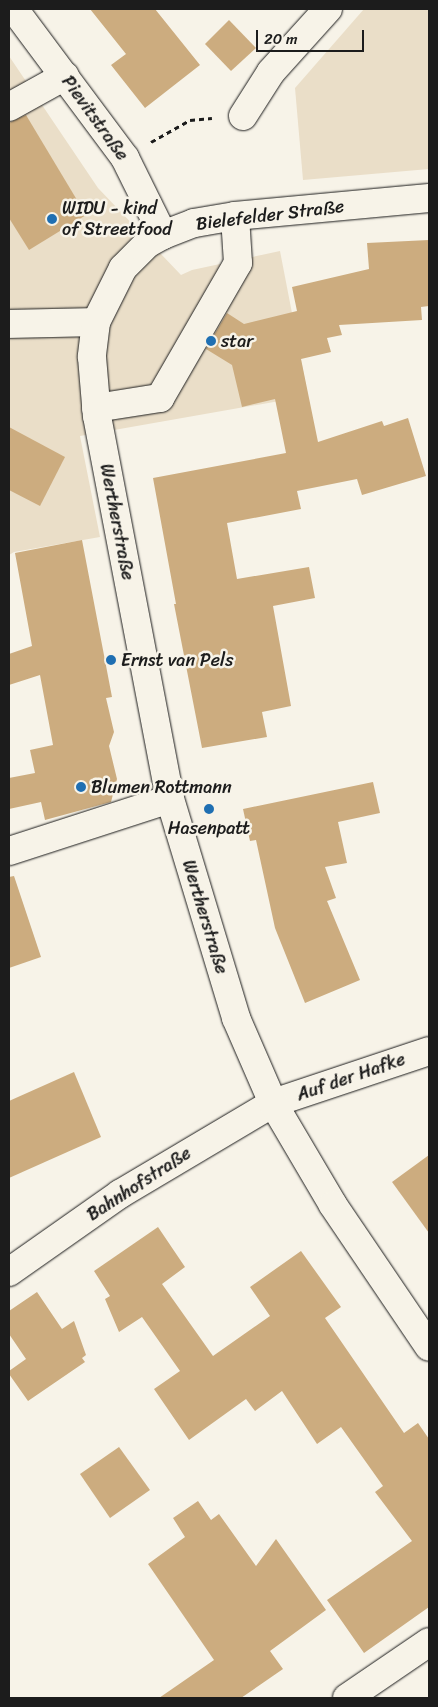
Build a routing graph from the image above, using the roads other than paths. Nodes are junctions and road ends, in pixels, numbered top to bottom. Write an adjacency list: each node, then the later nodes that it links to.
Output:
1 (14, 9): 3 (main road, Pievitstraße)
2 (328, 9): 5 (main road)
3 (65, 76): 4 (main road); 8 (main road, Pievitstraße)
4 (9, 107)
5 (243, 116)
6 (429, 198): 7 (main road, Bielefelder Straße)
7 (235, 216): 8 (main road, Bielefelder Straße); 11 (main road)
8 (163, 234): 9 (main road, Bielefelder Straße)
9 (96, 322): 10 (main road); 11 (main road, Wertherstraße)
10 (9, 324)
11 (96, 408): 12 (main road, Wertherstraße)
12 (170, 798): 13 (main road); 15 (main road, Wertherstraße)
13 (9, 851)
14 (429, 1051): 15 (main road, Auf der Hafke)
15 (273, 1103): 16 (main road, Bahnhofstraße); 17 (main road, Wertherstraße)
16 (9, 1272)
17 (429, 1347)
18 (429, 1642): 19 (main road)
19 (347, 1698)

